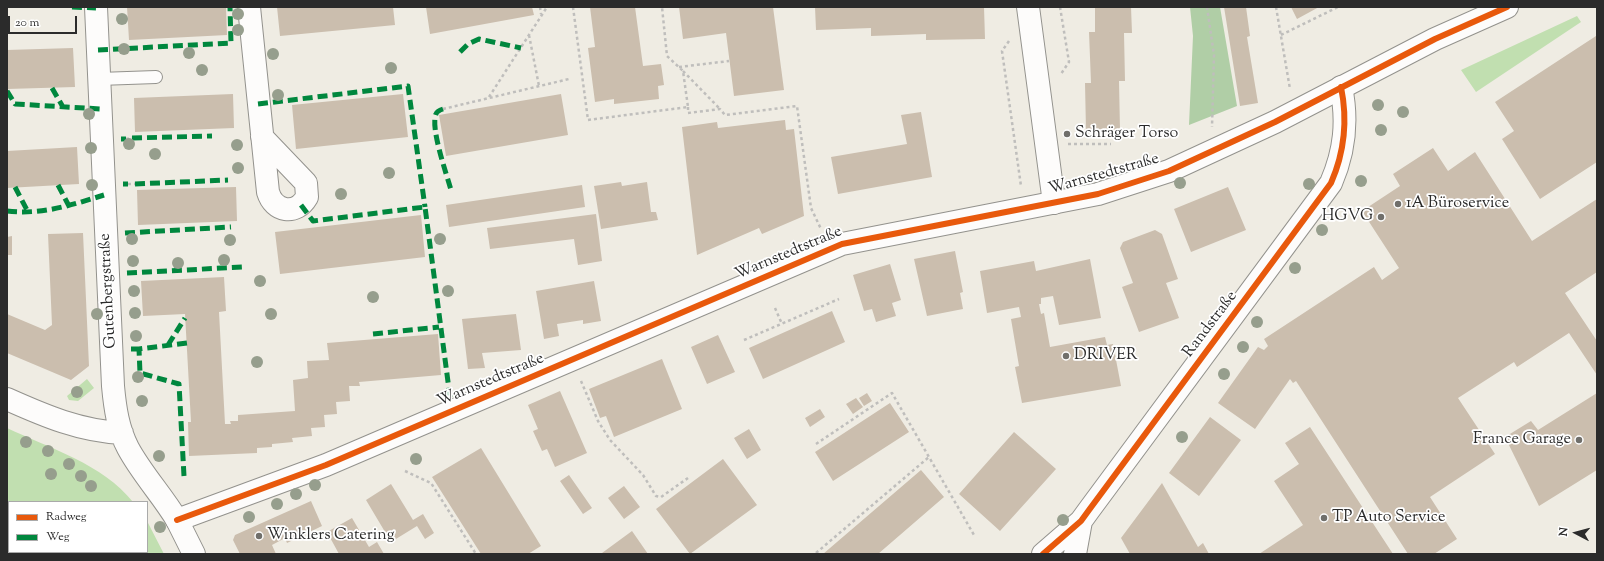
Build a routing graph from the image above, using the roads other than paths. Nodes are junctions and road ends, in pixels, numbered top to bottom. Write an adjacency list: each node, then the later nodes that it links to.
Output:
1 (96, 7): 6 (street, Gutenbergstraße)
2 (250, 7): 8 (street)
3 (1506, 7): 7 (street, Warnstedtstraße)
4 (1028, 11): 9 (street, Warnstedtstraße)
5 (156, 77): 6 (lane)
6 (99, 79): 11 (street, Gutenbergstraße)
7 (1341, 87): 9 (street, Warnstedtstraße); 13 (street, Randstraße)
8 (262, 137)
9 (1054, 204): 12 (street, Warnstedtstraße)
10 (7, 399): 11 (street)
11 (122, 433): 12 (street, Gutenbergstraße)
12 (177, 520): 14 (street, Gutenbergstraße)
13 (1081, 521): 15 (street, Randstraße); 16 (street, Randstraße)
14 (194, 554)
15 (1043, 554)
16 (1075, 554)

